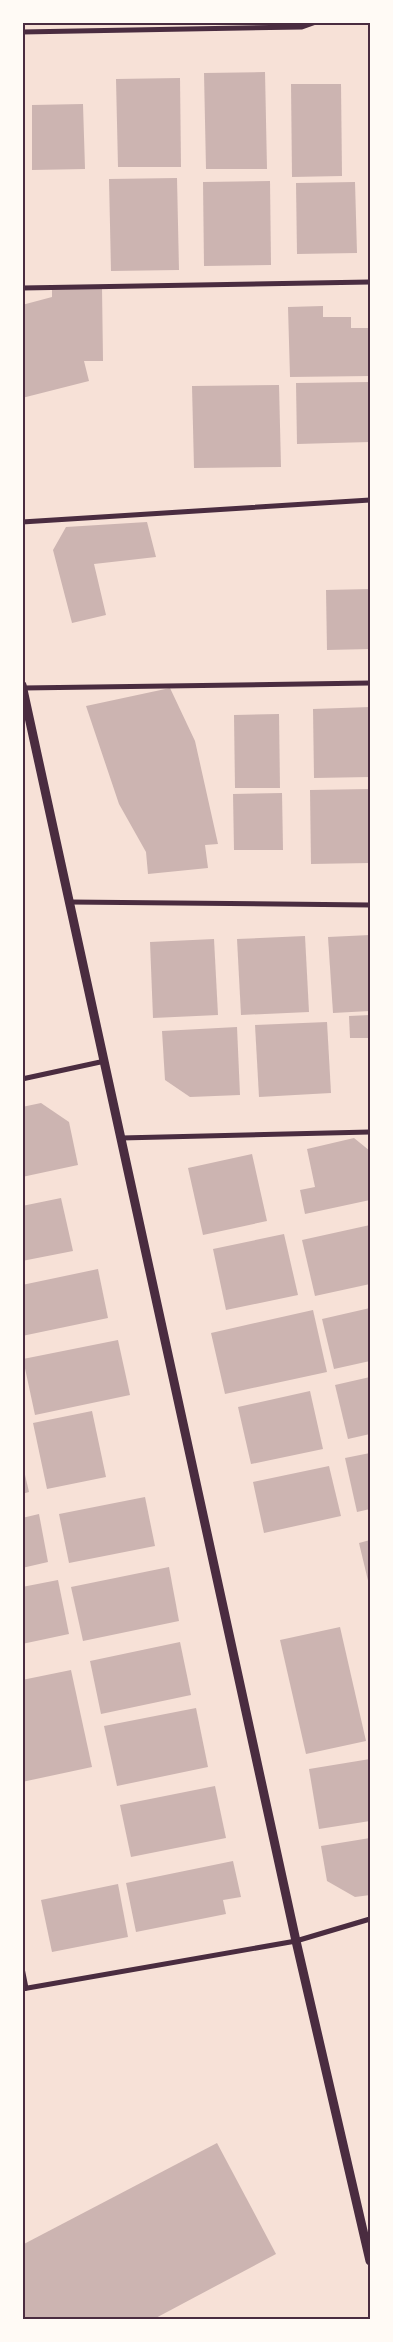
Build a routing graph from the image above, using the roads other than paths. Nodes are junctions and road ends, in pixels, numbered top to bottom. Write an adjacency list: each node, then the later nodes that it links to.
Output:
1 (316, 22): 2 (street)
2 (22, 32)
3 (370, 282): 4 (street)
4 (22, 288)
5 (370, 500): 6 (street)
6 (22, 522)
7 (370, 683): 8 (street)
8 (23, 686): 9 (street)
9 (69, 902): 10 (street); 11 (street)
10 (370, 905)
11 (106, 1061): 12 (street); 14 (street)
12 (22, 1080)
13 (370, 1132): 14 (street)
14 (120, 1138): 16 (street)
15 (370, 1919): 16 (street)
16 (296, 1941): 18 (street); 19 (street)
17 (22, 1968): 18 (street)
18 (24, 1988)
19 (370, 2261)

